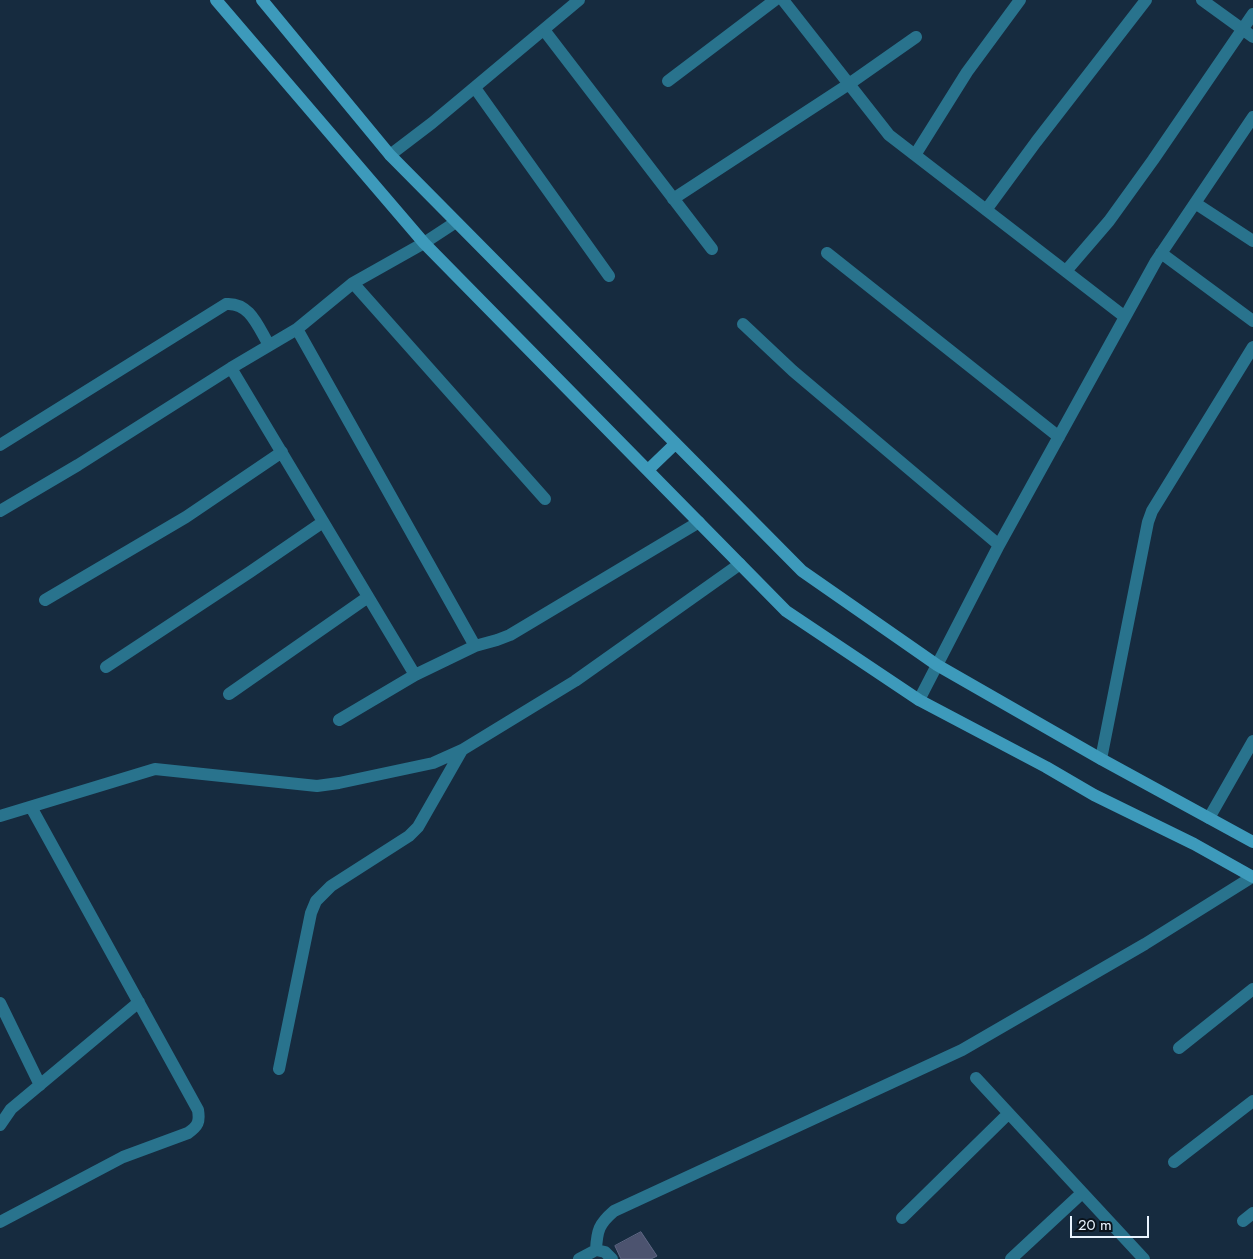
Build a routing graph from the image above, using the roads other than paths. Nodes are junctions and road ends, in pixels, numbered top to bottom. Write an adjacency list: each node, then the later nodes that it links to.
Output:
1 (216, 0): 25 (street)
2 (262, 0): 18 (street)
3 (579, 0): 11 (street)
4 (775, 0): 14 (street)
5 (783, 0): 15 (street)
6 (1020, 0): 19 (street)
7 (1146, 0): 22 (street)
8 (1202, 0): 10 (street)
9 (1253, 14): 10 (street)
10 (1242, 29): 13 (street); 29 (street)
11 (544, 30): 16 (street); 20 (street)
12 (916, 37): 15 (street)
13 (1253, 37)
14 (668, 81)
15 (849, 84): 19 (street); 20 (street)
16 (475, 88): 18 (street); 30 (street)
17 (1253, 118): 21 (street)
18 (390, 155): 23 (street)
19 (915, 155): 22 (street)
20 (673, 199): 26 (street)
21 (1195, 203): 24 (street); 28 (street)
22 (986, 210): 29 (street)
23 (456, 222): 25 (street); 40 (street)
24 (1253, 242)
25 (424, 243): 31 (street); 43 (street)
26 (712, 249)
27 (826, 253): 39 (street)
28 (1161, 253): 32 (street); 33 (street)
29 (1066, 271): 32 (street)
30 (609, 276)
31 (353, 283): 35 (street); 44 (street)
32 (1125, 317): 39 (street)
33 (1253, 321)
34 (743, 324): 48 (street)
35 (297, 329): 36 (street); 52 (street)
36 (269, 345): 38 (street); 41 (street)
37 (1253, 347): 61 (street)
38 (231, 368): 42 (street); 45 (street)
39 (1059, 437): 48 (street)
40 (675, 444): 43 (street); 53 (street)
41 (0, 445)
42 (282, 452): 46 (street); 51 (street)
43 (648, 470): 47 (street)
44 (545, 499)
45 (0, 511)
46 (323, 522): 50 (street); 54 (street)
47 (699, 522): 49 (street); 52 (street)
48 (999, 545): 53 (street)
49 (740, 564): 57 (street); 60 (street)
50 (368, 596): 55 (street); 56 (street)
51 (45, 600)
52 (475, 646): 55 (street)
53 (937, 665): 57 (street); 61 (street)
54 (106, 666)
55 (415, 675): 58 (street)
56 (229, 694)
57 (919, 700): 66 (street)
58 (339, 720)
59 (1253, 741): 64 (street)
60 (462, 750): 62 (street); 72 (street)
61 (1101, 759): 64 (street)
62 (31, 807): 63 (street); 68 (street)
63 (0, 816)
64 (1209, 818): 65 (street)
65 (1253, 842)
66 (1252, 877): 84 (street)
67 (1253, 989): 71 (street)
68 (139, 1002): 74 (street); 83 (street)
69 (0, 1003): 70 (street)
70 (5, 1024): 74 (street)
71 (1179, 1048)
72 (279, 1069)
73 (976, 1078): 76 (street)
74 (40, 1085): 77 (street)
75 (1253, 1102): 78 (street)
76 (1008, 1114): 79 (street); 81 (street)
77 (0, 1124)
78 (1174, 1162)
79 (1082, 1194): 87 (street); 88 (street)
80 (1253, 1213): 82 (street)
81 (902, 1218)
82 (1242, 1221)
83 (0, 1222)
84 (596, 1250): 85 (street); 86 (street)
85 (579, 1259)
86 (612, 1259)
87 (1011, 1259)
88 (1144, 1259)

